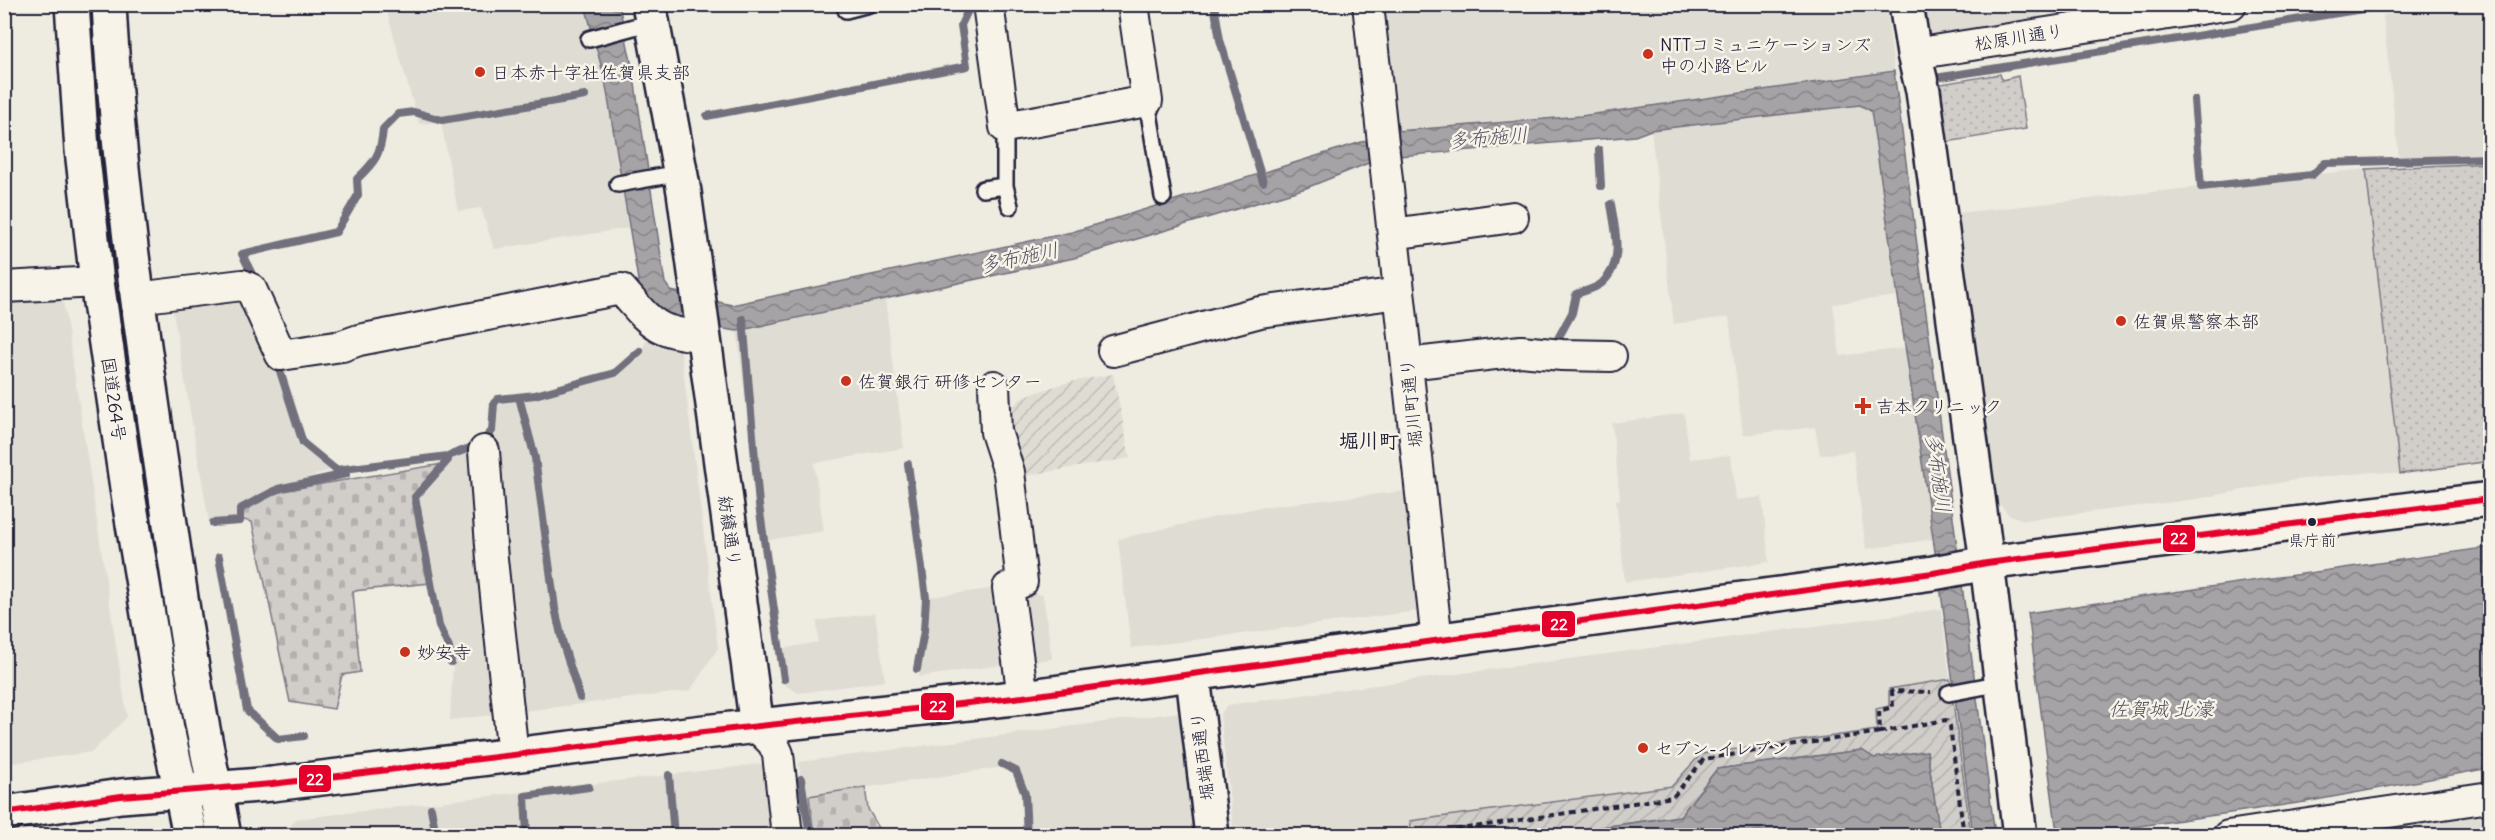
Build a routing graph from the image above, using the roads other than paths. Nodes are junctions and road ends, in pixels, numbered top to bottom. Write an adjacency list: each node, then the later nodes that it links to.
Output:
1 (72, 4): 23 (main road, 国道264号)
2 (109, 4): 26 (main road, 国道264号)
3 (869, 4): 9 (lane)
4 (988, 4): 14 (street)
5 (1133, 4): 13 (street)
6 (1368, 4): 22 (street, 堀川町通り)
7 (1906, 4): 12 (main road)
8 (2231, 4): 12 (street, 松原川通り)
9 (846, 10)
10 (643, 19): 11 (lane); 15 (main road)
11 (589, 39)
12 (1918, 70): 34 (main road)
13 (1147, 101): 14 (street); 19 (lane)
14 (1005, 127): 17 (lane)
15 (668, 175): 16 (lane); 27 (main road, 紡績通り)
16 (618, 184)
17 (1005, 186): 18 (lane); 20 (lane)
18 (983, 189)
19 (1163, 197)
20 (1010, 206)
21 (1513, 217): 22 (street)
22 (1393, 234): 25 (street, 堀川町通り)
23 (97, 282): 24 (street); 43 (main road, 国道264号)
24 (4, 287)
25 (1399, 293): 28 (street); 30 (street, 堀川町通り)
26 (137, 297): 27 (street); 42 (main road, 国道264号)
27 (703, 336): 40 (main road, 紡績通り)
28 (1113, 351)
29 (1611, 356): 30 (street)
30 (1407, 364): 35 (street, 堀川町通り)
31 (994, 386): 39 (street)
32 (484, 451): 41 (street)
33 (2490, 499): 34 (main road)
34 (1979, 566): 35 (main road); 37 (main road)
35 (1437, 642): 36 (main road)
36 (1193, 676): 39 (main road); 49 (main road, 堀端西通り)
37 (1993, 685): 38 (lane); 50 (main road)
38 (1948, 693)
39 (1023, 697): 40 (main road)
40 (757, 727): 41 (main road); 48 (street)
41 (513, 755): 42 (main road)
42 (215, 788): 43 (main road); 47 (main road, 国道264号)
43 (181, 791): 45 (main road); 46 (main road, 国道264号)
44 (2490, 797): 51 (street)
45 (4, 813)
46 (190, 836)
47 (224, 836)
48 (788, 836)
49 (1212, 836)
50 (2020, 836)
51 (2228, 836)

